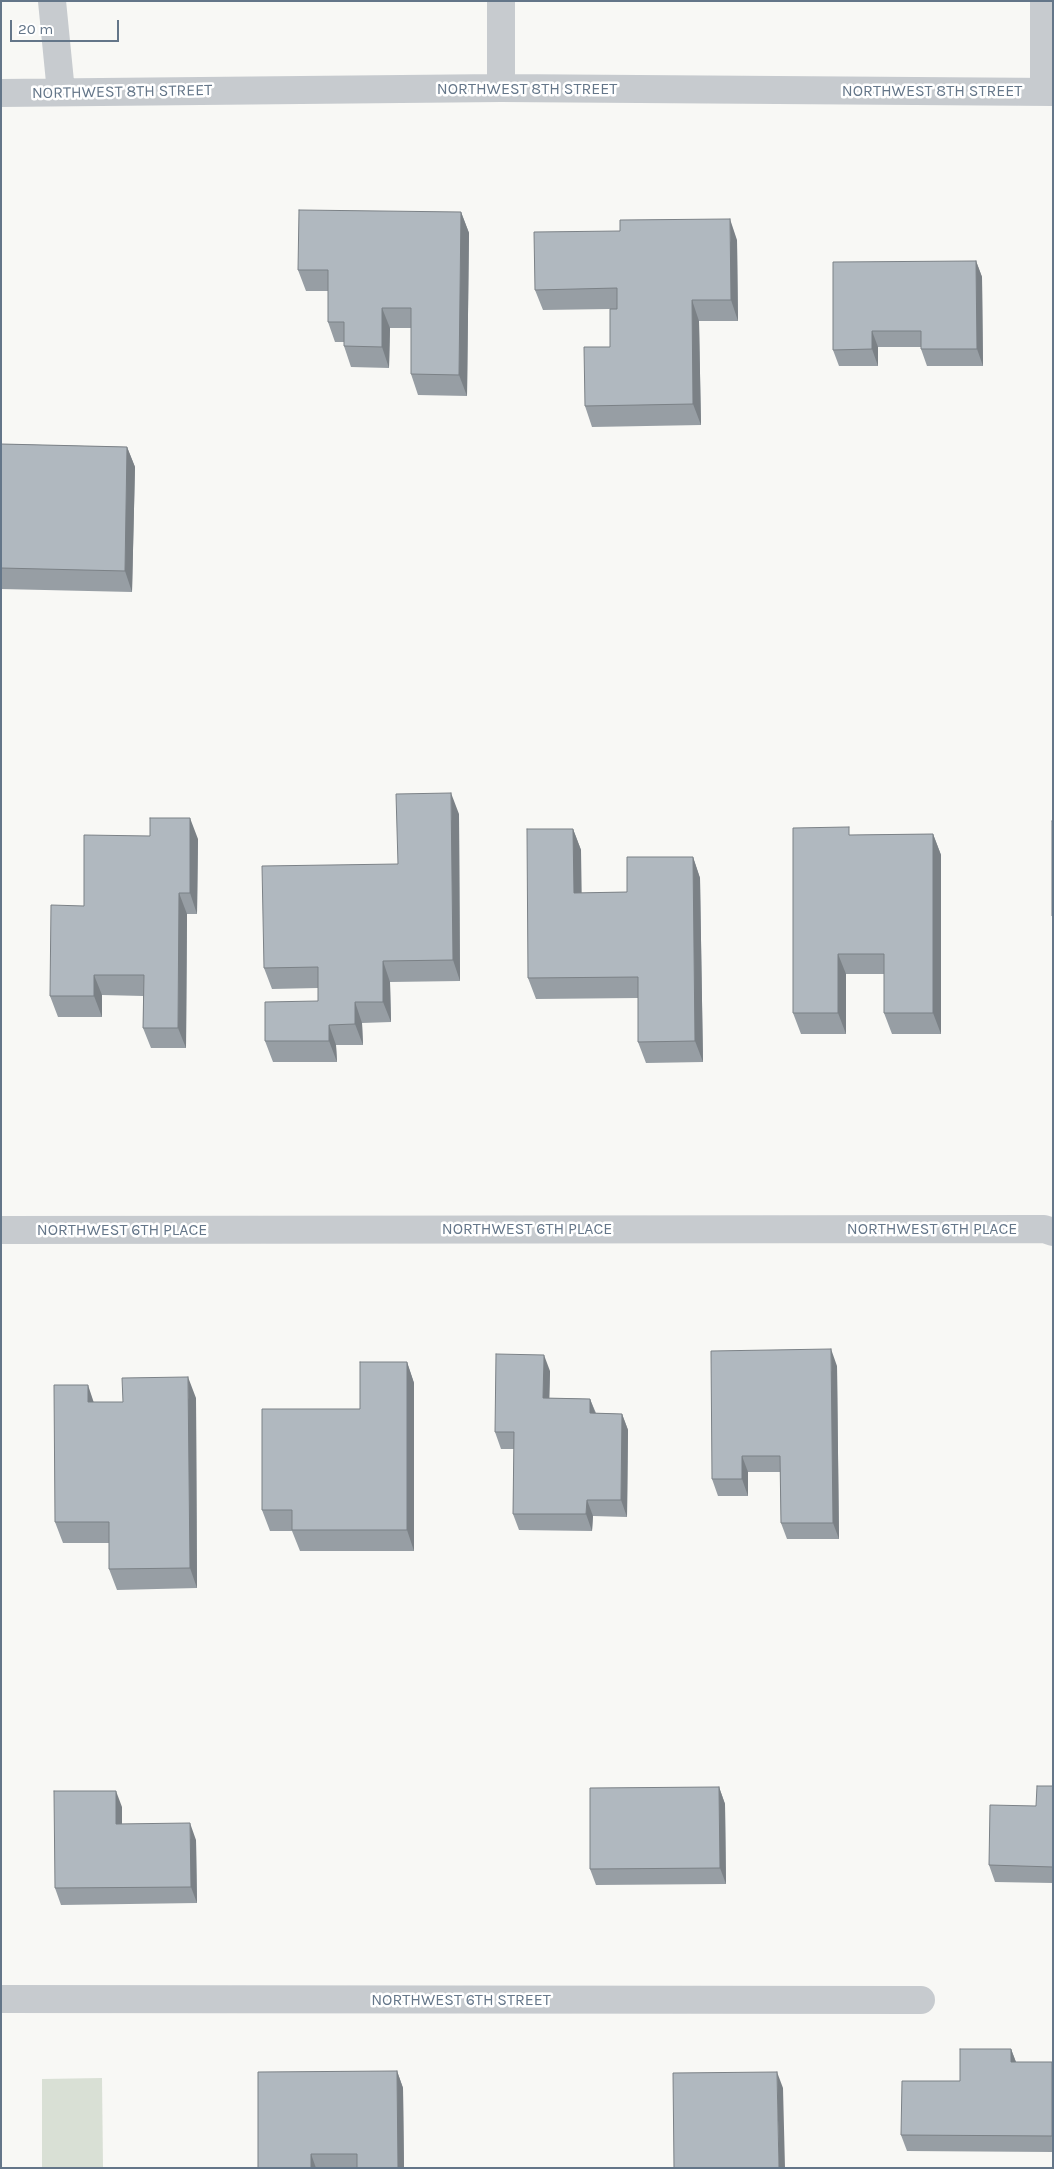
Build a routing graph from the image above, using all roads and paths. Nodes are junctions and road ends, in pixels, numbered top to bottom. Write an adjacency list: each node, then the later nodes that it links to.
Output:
1 (52, 1): 6 (street)
2 (501, 1): 4 (street)
3 (1044, 1): 7 (street)
4 (501, 88): 6 (street, NORTHWEST 8TH STREET); 7 (street, NORTHWEST 8TH STREET)
5 (1, 92): 6 (street, NORTHWEST 8TH STREET)
6 (61, 92)
7 (1048, 92)
8 (1, 1230): 9 (street, NORTHWEST 6TH PLACE)
9 (1053, 1232)
10 (1, 1999): 11 (street, NORTHWEST 6TH STREET)
11 (921, 2000)

